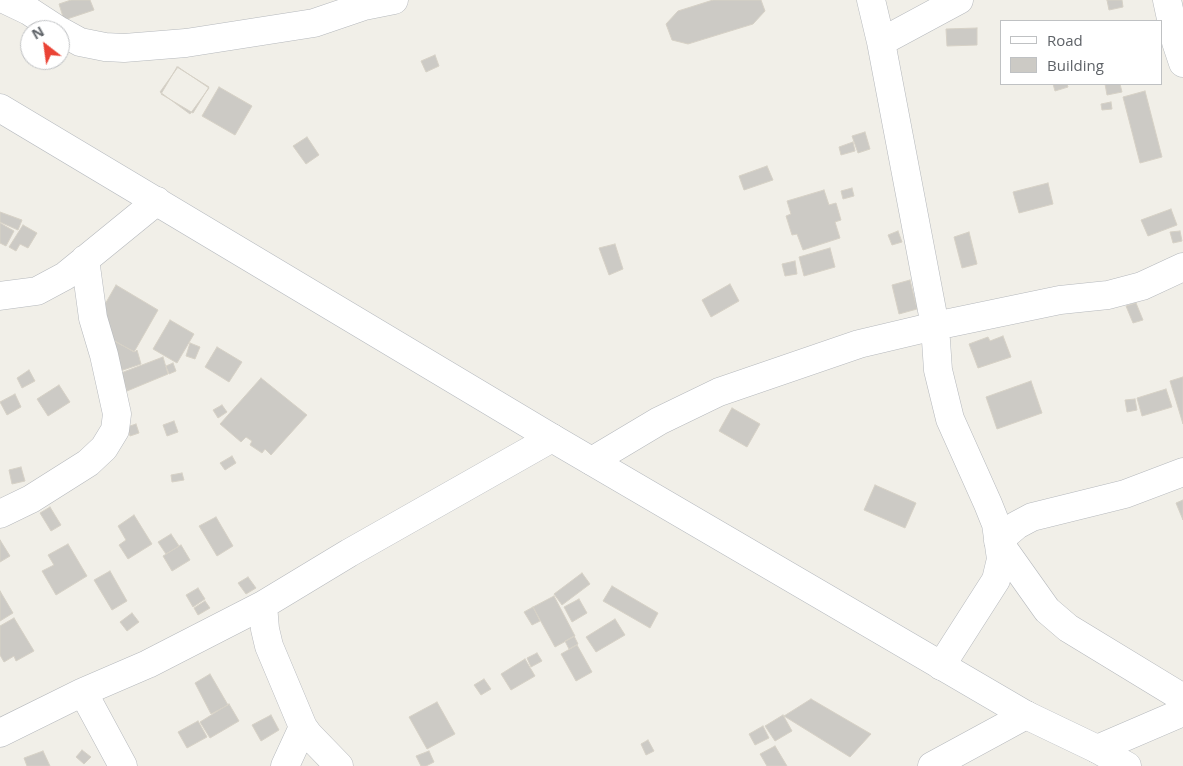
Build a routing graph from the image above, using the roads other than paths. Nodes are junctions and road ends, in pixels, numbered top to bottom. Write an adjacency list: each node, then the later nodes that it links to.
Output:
1 (6, 0): 6 (street)
2 (394, 0): 7 (street)
3 (871, 0): 8 (street)
4 (959, 0): 8 (street)
5 (1167, 0): 9 (street)
6 (42, 20)
7 (70, 37)
8 (881, 42): 15 (street)
9 (1183, 63)
10 (0, 108): 11 (street)
11 (157, 201): 12 (street); 16 (street)
12 (85, 259): 14 (street); 19 (street)
13 (1183, 267): 15 (street)
14 (0, 296)
15 (935, 326): 17 (street); 20 (street)
16 (552, 438): 17 (street); 21 (street)
17 (592, 461): 22 (street)
18 (1183, 472): 20 (street)
19 (0, 514)
20 (998, 541): 22 (street); 24 (street)
21 (263, 605): 23 (street); 27 (street)
22 (941, 666): 26 (street)
23 (83, 692): 28 (street); 30 (street)
24 (1183, 698)
25 (1183, 712): 29 (street)
26 (1026, 715): 29 (street); 33 (street)
27 (303, 727): 31 (street); 32 (street)
28 (0, 733)
29 (1097, 749): 34 (street)
30 (123, 766)
31 (285, 766)
32 (339, 766)
33 (932, 766)
34 (1127, 766)

